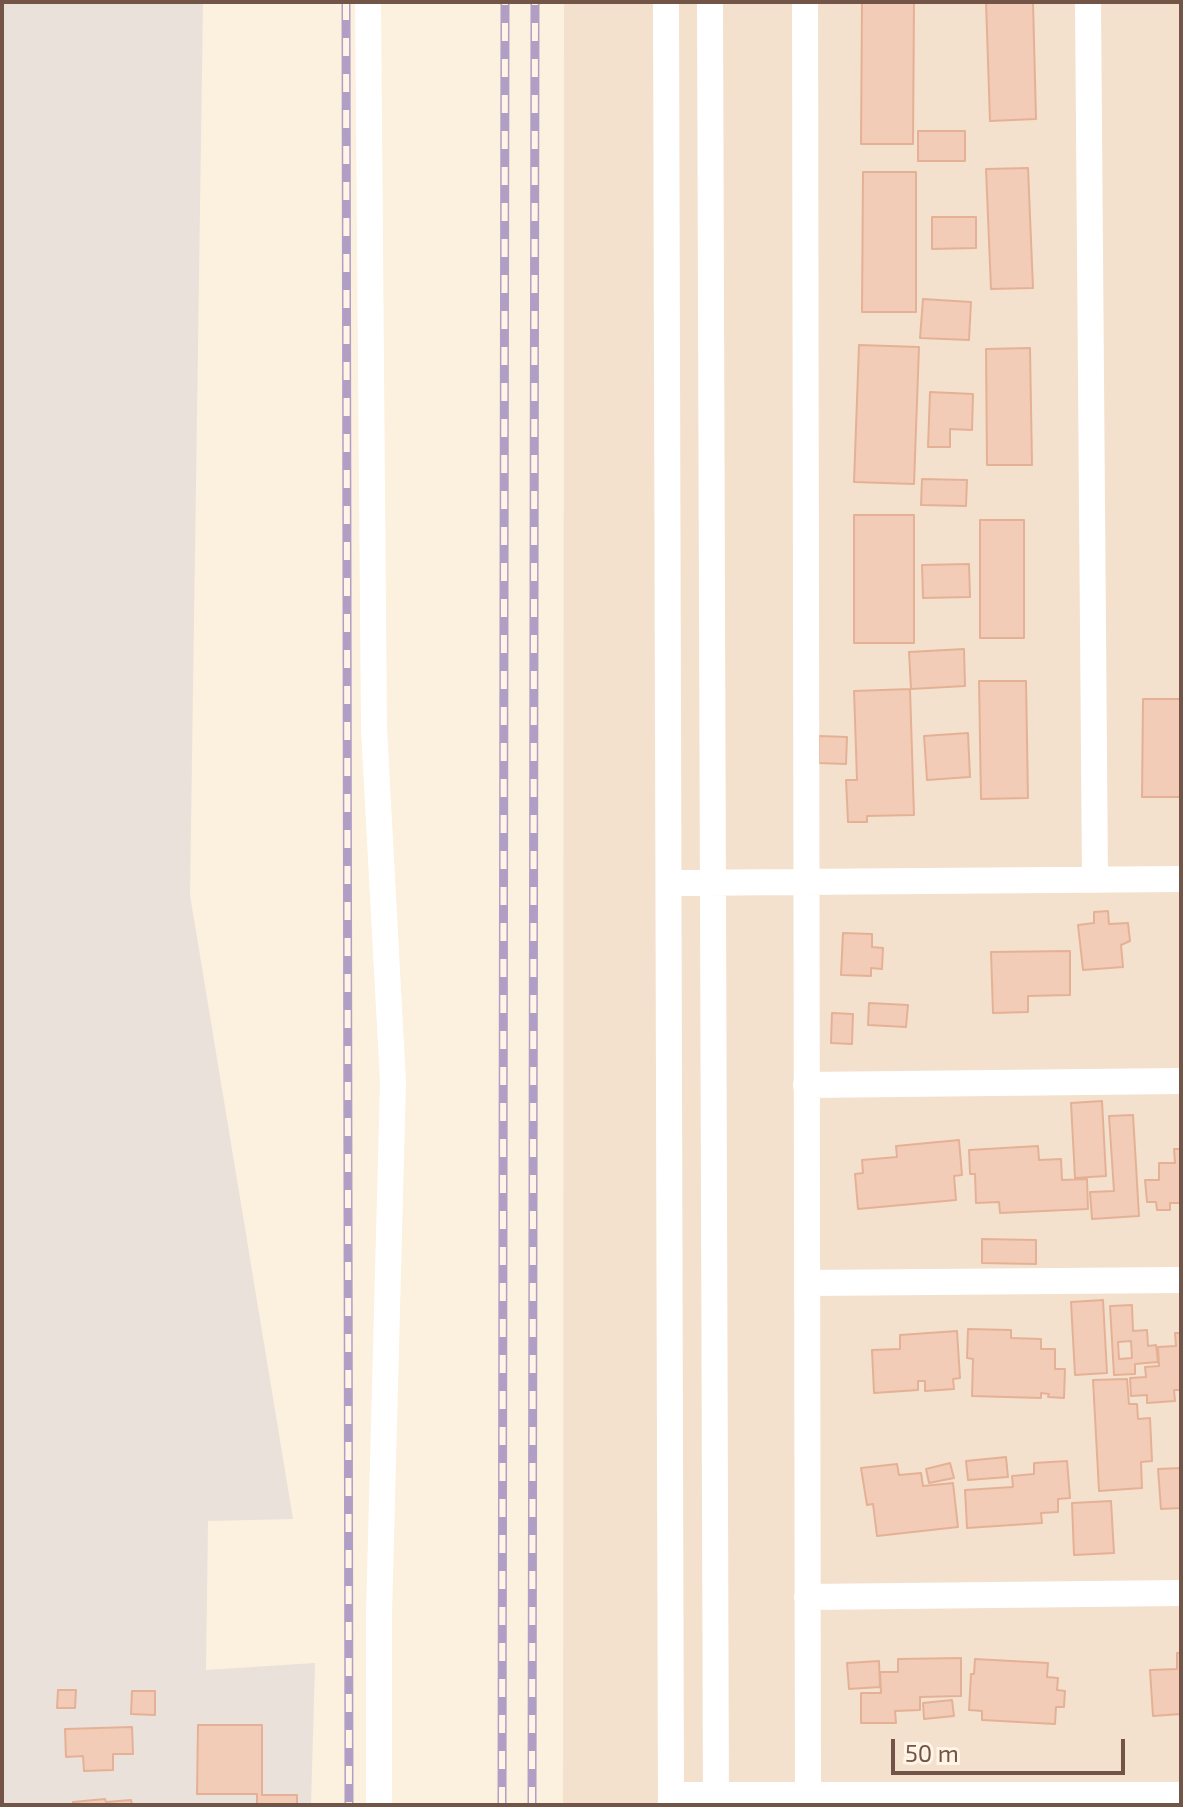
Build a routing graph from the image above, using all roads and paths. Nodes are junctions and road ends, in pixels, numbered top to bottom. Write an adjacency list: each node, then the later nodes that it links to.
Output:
1 (368, 2): 22 (street)
2 (666, 2): 10 (street)
3 (710, 2): 8 (street)
4 (805, 2): 9 (street)
5 (1088, 2): 7 (street)
6 (1181, 879): 7 (street)
7 (1095, 880): 9 (street)
8 (713, 882): 9 (street); 10 (street); 19 (street)
9 (806, 882): 12 (street)
10 (669, 883): 18 (street)
11 (1181, 1081): 12 (street)
12 (806, 1085): 14 (street)
13 (1181, 1280): 14 (street)
14 (807, 1283): 16 (street)
15 (1181, 1593): 16 (street)
16 (807, 1597): 20 (street)
17 (1181, 1795): 21 (street)
18 (671, 1800): 19 (street)
19 (716, 1800): 20 (street)
20 (808, 1800): 21 (street)
21 (1031, 1800)
22 (379, 1805)

